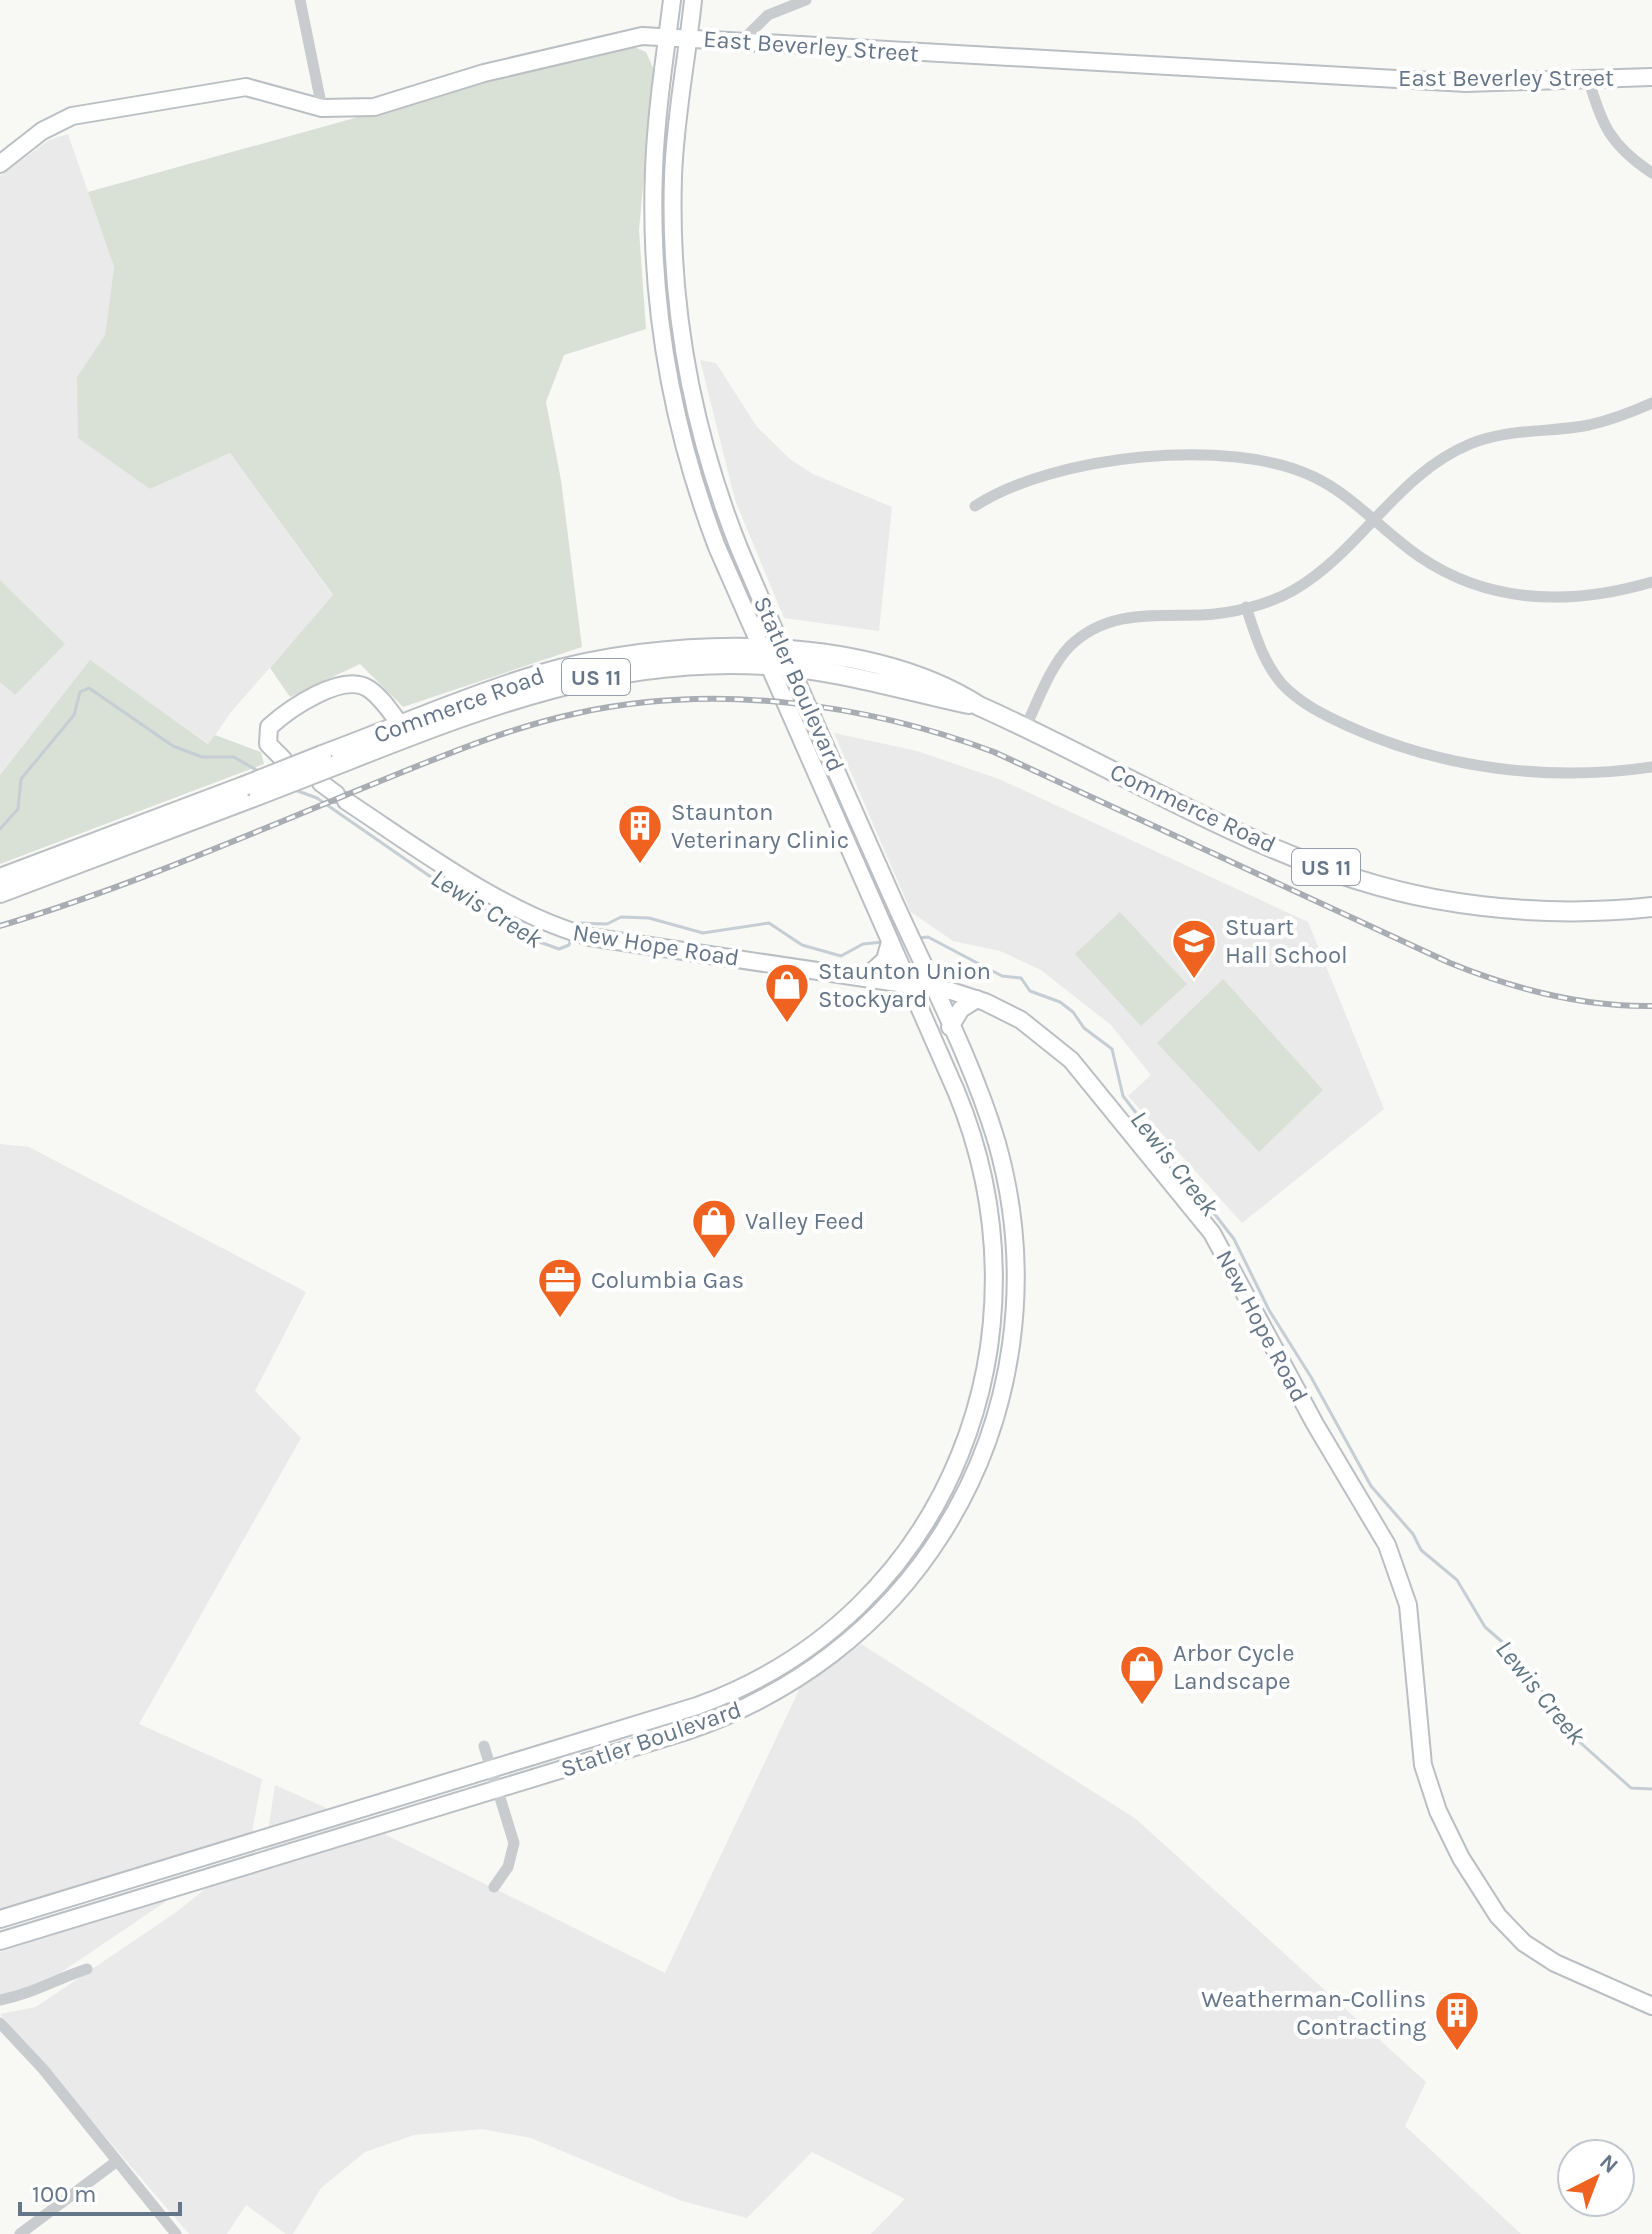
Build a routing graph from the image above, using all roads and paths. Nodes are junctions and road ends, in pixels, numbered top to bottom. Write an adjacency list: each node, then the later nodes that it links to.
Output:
1 (300, 0): 10 (street)
2 (672, 0): 6 (main road, Statler Boulevard)
3 (693, 0): 5 (main road, Statler Boulevard)
4 (806, 0): 7 (street)
5 (689, 37): 6 (main road, East Beverley Street); 7 (main road, East Beverley Street); 19 (main road, Statler Boulevard)
6 (667, 38): 10 (main road, East Beverley Street); 18 (main road, Statler Boulevard)
7 (740, 43): 8 (main road, East Beverley Street)
8 (1588, 77): 9 (main road, East Beverley Street); 12 (street)
9 (1652, 77)
10 (322, 108): 11 (main road, East Beverley Street)
11 (0, 164)
12 (1652, 173)
13 (1652, 403): 15 (street)
14 (975, 506): 15 (street)
15 (1374, 520): 16 (street); 17 (street)
16 (1652, 582)
17 (1246, 607): 20 (street); 23 (street)
18 (765, 658): 19 (main road, Commerce Road / US 11); 21 (main road, Commerce Road / US 11); 29 (main road, Statler Boulevard)
19 (788, 660): 20 (main road, Commerce Road / US 11); 32 (main road, Statler Boulevard)
20 (1026, 726): 28 (main road, Commerce Road / US 11)
21 (404, 730): 22 (main road); 25 (main road, Commerce Road / US 11, bridge)
22 (283, 759)
23 (1652, 767)
24 (321, 783): 30 (main road, New Hope Road)
25 (251, 790): 26 (main road, Commerce Road / US 11); 27 (main road, Commerce Road / US 11)
26 (0, 878)
27 (0, 893)
28 (1652, 907)
29 (890, 942): 30 (main road); 31 (main road, Statler Boulevard)
30 (872, 972): 31 (main road, New Hope Road)
31 (906, 978): 32 (main road, New Hope Road); 36 (main road, Statler Boulevard)
32 (933, 988): 33 (main road, New Hope Road); 34 (main road, Statler Boulevard)
33 (977, 999): 34 (main road); 43 (main road, New Hope Road)
34 (950, 1027): 37 (main road, Statler Boulevard)
35 (484, 1746): 36 (street)
36 (490, 1770): 37 (street); 39 (main road, Statler Boulevard)
37 (497, 1789): 38 (street); 40 (main road, Statler Boulevard)
38 (494, 1887)
39 (0, 1919)
40 (0, 1941)
41 (87, 1969): 42 (street)
42 (0, 2000)
43 (1652, 2006)
44 (0, 2023): 45 (street)
45 (117, 2161): 46 (street); 47 (street)
46 (20, 2234)
47 (176, 2234)

